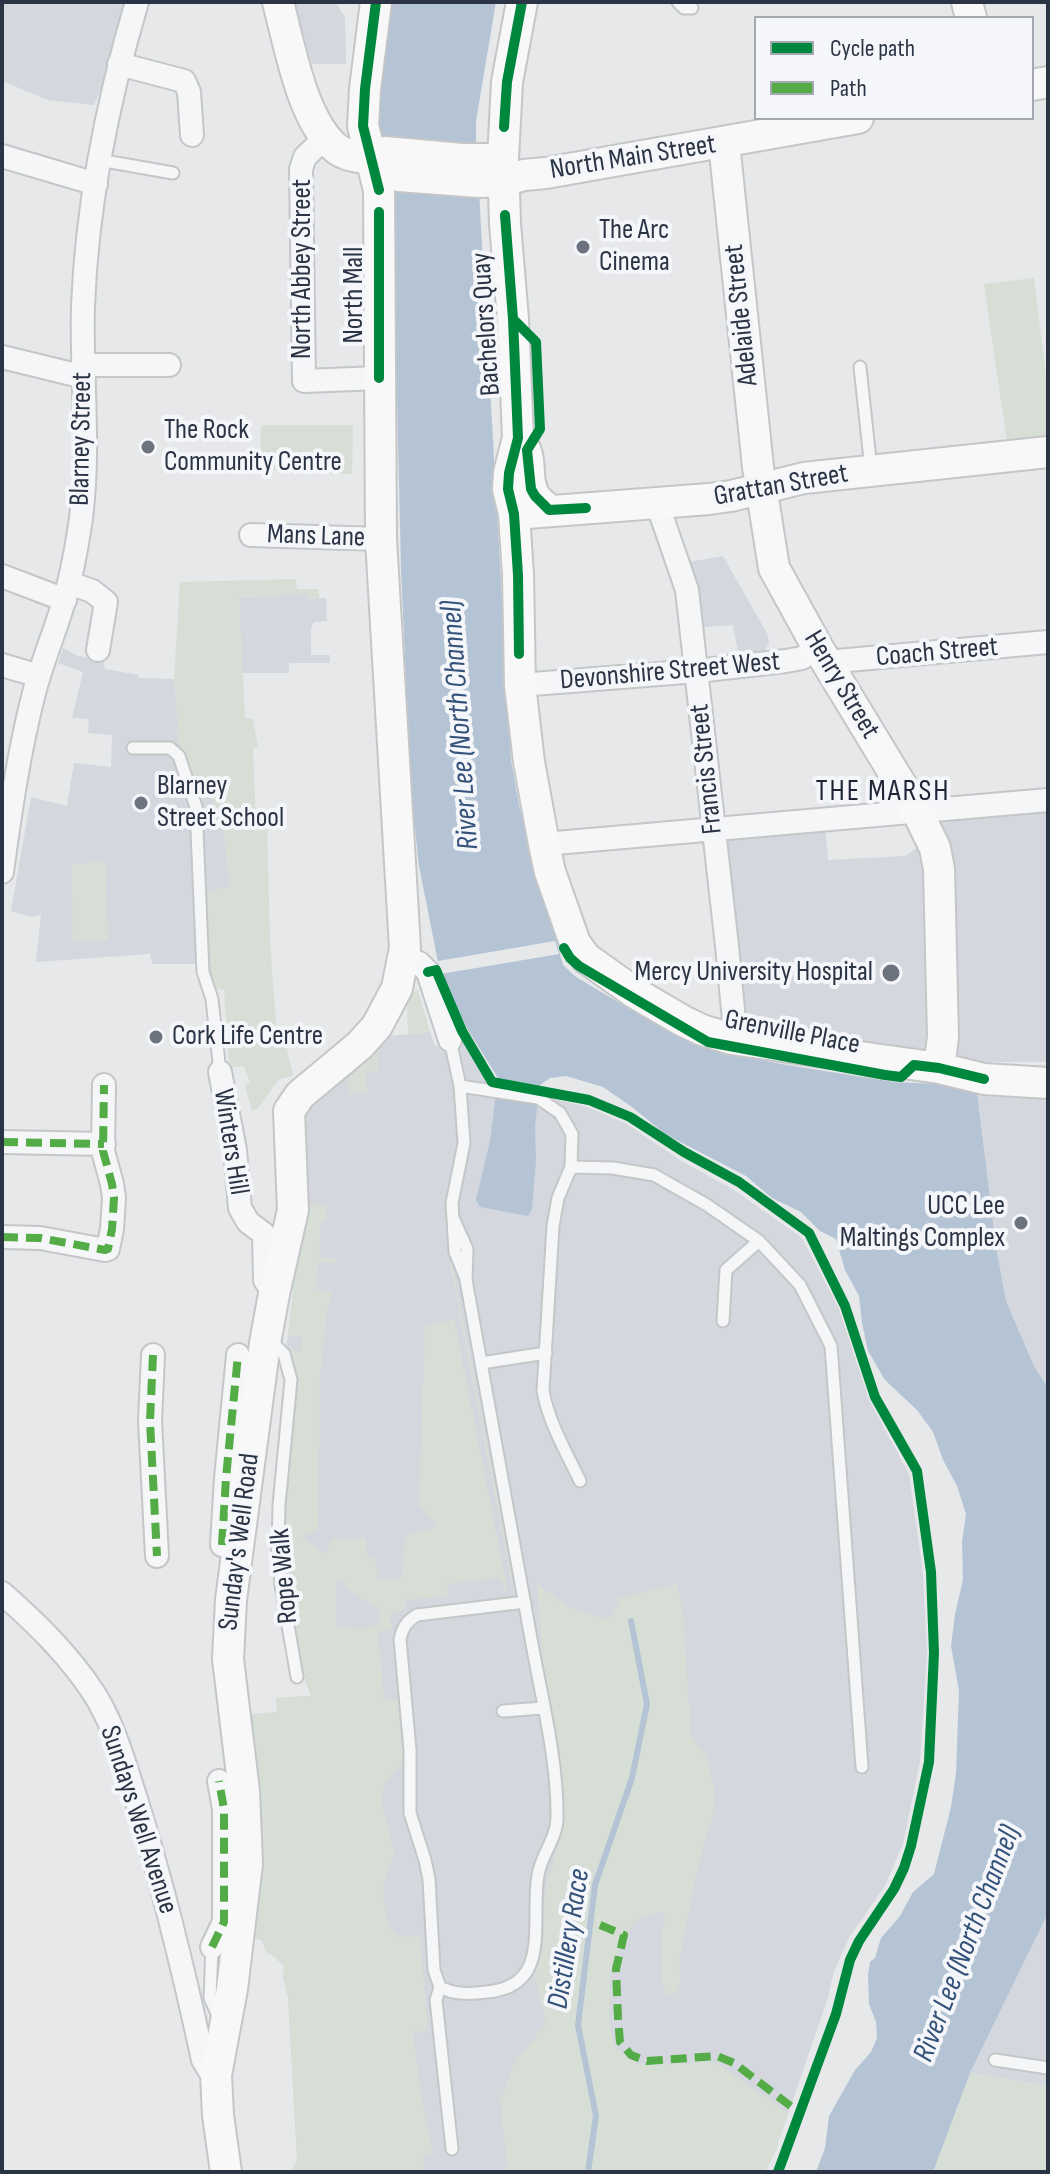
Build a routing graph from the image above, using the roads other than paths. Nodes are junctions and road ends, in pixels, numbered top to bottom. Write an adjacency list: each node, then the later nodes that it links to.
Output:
1 (137, 2): 7 (street, Blarney Street)
2 (278, 2): 10 (main road)
3 (522, 2): 15 (main road, Bachelors Quay)
4 (678, 2): 6 (lane)
5 (376, 8): 14 (main road, North Mall)
6 (692, 8)
7 (119, 64): 9 (street); 13 (street, Blarney Street)
8 (847, 120): 11 (main road, North Main Street)
9 (192, 135)
10 (325, 138): 14 (main road, North Main Street); 22 (street, North Abbey Street)
11 (724, 143): 15 (main road, North Main Street); 26 (main road, Adelaide Street)
12 (2, 156): 17 (street)
13 (99, 160): 16 (lane); 17 (street, Blarney Street)
14 (382, 162): 15 (main road, North Main Street); 22 (main road, North Mall)
15 (491, 170): 23 (main road, Bachelors Quay)
16 (173, 173)
17 (96, 184): 21 (street, Blarney Street)
18 (2, 357): 21 (street)
19 (169, 365): 21 (street)
20 (860, 367): 25 (lane)
21 (84, 371): 33 (street, Blarney Street)
22 (379, 378): 31 (main road, North Mall)
23 (518, 438): 28 (main road, Bachelors Quay); 29 (main road, Bachelors Quay)
24 (1048, 452): 25 (main road, Grattan Street)
25 (872, 470): 26 (main road, Grattan Street)
26 (761, 487): 27 (main road, Grattan Street); 36 (main road, Henry Street)
27 (657, 503): 28 (main road, Grattan Street); 38 (street, Francis Street)
28 (549, 510): 29 (main road, Grattan Street)
29 (514, 514): 40 (main road, Bachelors Quay)
30 (251, 535): 31 (street, Mans Lane)
31 (381, 539): 48 (main road, North Mall)
32 (2, 576): 33 (street)
33 (67, 592): 35 (street); 39 (street, Blarney Street)
34 (1048, 642): 36 (street, Coach Street)
35 (98, 650)
36 (822, 655): 38 (street, Devonshire Street West); 44 (main road, Henry Street)
37 (2, 665): 39 (street)
38 (697, 671): 40 (street, Devonshire Street West); 45 (street, Francis Street)
39 (39, 676): 42 (street, Blarney Street)
40 (520, 685): 46 (main road, Bachelors Quay)
41 (133, 748): 52 (lane)
42 (11, 756): 47 (street, Blarney Street)
43 (1048, 800): 44 (street)
44 (917, 811): 45 (street); 51 (main road, Henry Street)
45 (713, 829): 46 (street); 49 (street, Francis Street)
46 (544, 844): 49 (main road, Grenville Place)
47 (2, 872)
48 (404, 957): 50 (street); 61 (main road, Sunday's Well Road)
49 (731, 1039): 51 (main road, Grenville Place)
50 (450, 1040): 55 (lane)
51 (939, 1068): 53 (main road, Grenville Place)
52 (220, 1072): 61 (street, Winters Hill)
53 (1048, 1083)
54 (104, 1085): 57 (street)
55 (460, 1086): 58 (lane); 67 (lane)
56 (2, 1142): 57 (street)
57 (104, 1144): 59 (street)
58 (571, 1167): 60 (lane); 64 (lane)
59 (2, 1237)
60 (759, 1241): 62 (lane); 76 (lane)
61 (274, 1294): 63 (main road, Sunday's Well Road)
62 (723, 1321)
63 (265, 1343): 73 (lane, Rope Walk); 80 (main road, Sunday's Well Road)
64 (546, 1353): 67 (lane); 68 (lane)
65 (153, 1355): 70 (street)
66 (238, 1355): 69 (street)
67 (481, 1363): 72 (lane)
68 (580, 1481)
69 (222, 1545)
70 (157, 1556)
71 (2, 1593): 83 (street, Sundays Well Avenue)
72 (525, 1602): 74 (lane); 79 (lane)
73 (297, 1677)
74 (543, 1708): 75 (lane); 79 (lane)
75 (503, 1711)
76 (862, 1767)
77 (219, 1781): 78 (street)
78 (212, 1947): 80 (lane)
79 (440, 1987): 84 (lane)
80 (225, 2027): 83 (main road, Sunday's Well Road)
81 (995, 2060): 82 (lane)
82 (1048, 2068)
83 (216, 2075): 85 (main road, Sunday's Well Road)
84 (452, 2149)
85 (226, 2172)

